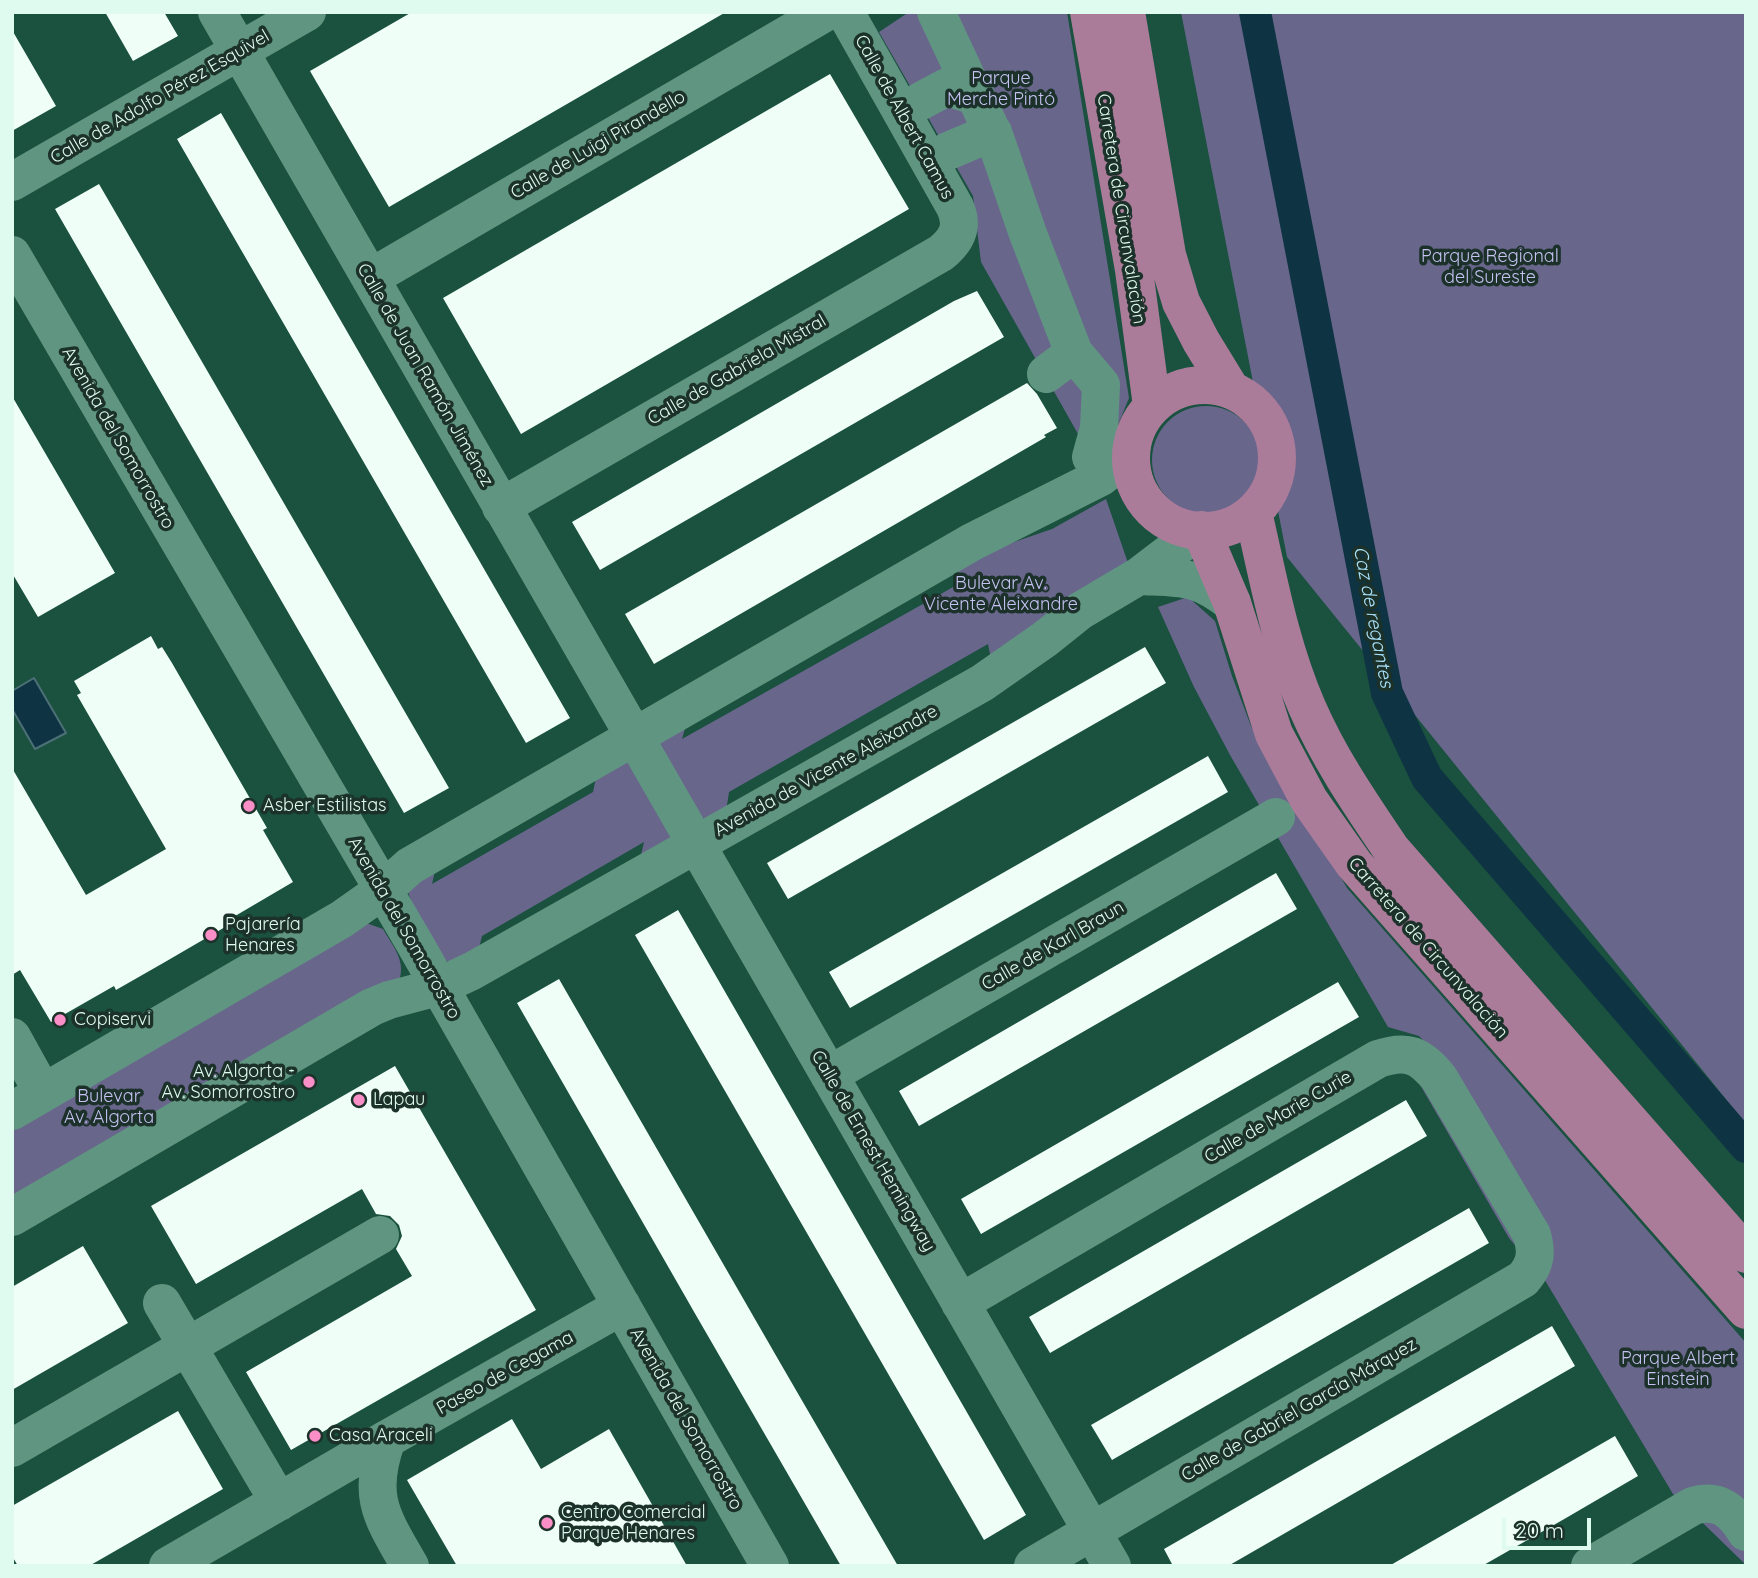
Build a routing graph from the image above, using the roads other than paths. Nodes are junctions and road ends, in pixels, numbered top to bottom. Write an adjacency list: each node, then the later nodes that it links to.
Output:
1 (217, 12): 8 (street, Calle de Juan Ramón Jiménez)
2 (307, 12): 8 (street, Calle de Adolfo Pérez Esquivel)
3 (826, 12): 17 (street, Calle de Luigi Pirandello)
4 (845, 12): 15 (street, Calle de Albert Camus)
5 (936, 12): 9 (street)
6 (1089, 12): 19 (main road, Carretera de Circunvalación)
7 (1126, 12): 18 (main road, Carretera de Circunvalación)
8 (239, 51): 13 (street, Calle de Adolfo Pérez Esquivel); 17 (street, Calle de Juan Ramón Jiménez)
9 (976, 96): 10 (street); 11 (street)
10 (919, 102)
11 (993, 132): 12 (street); 14 (street)
12 (948, 151)
13 (12, 182)
14 (1012, 185): 15 (street); 21 (street)
15 (969, 214): 22 (street, Calle de Gabriela Mistral)
16 (12, 255): 30 (street, Avenida del Somorrostro)
17 (370, 278): 22 (street, Calle de Juan Ramón Jiménez)
18 (1231, 390): 19 (main road); 23 (main road)
19 (1152, 406): 20 (main road)
20 (1132, 444): 24 (main road); 27 (street)
21 (1091, 457)
22 (501, 507): 27 (street, Calle de Juan Ramón Jiménez)
23 (1253, 512): 24 (main road); 38 (main road)
24 (1200, 530): 25 (street, Avenida de Vicente Aleixandre); 26 (main road, Carretera de Circunvalación)
25 (1139, 576): 26 (street); 29 (street, Avenida de Vicente Aleixandre)
26 (1232, 603): 42 (main road, Carretera de Circunvalación)
27 (634, 737): 29 (street, Calle de Ernest Hemingway); 30 (street)
28 (1276, 817): 33 (street, Calle de Karl Braun)
29 (695, 845): 31 (street, Avenida de Vicente Aleixandre); 33 (street, Calle de Ernest Hemingway)
30 (383, 890): 31 (street, Avenida del Somorrostro); 34 (street)
31 (438, 987): 35 (street, Avenida de Vicente Aleixandre); 41 (street, Avenida del Somorrostro)
32 (12, 1037): 34 (street)
33 (829, 1075): 40 (street, Calle de Ernest Hemingway)
34 (28, 1102)
35 (12, 1217)
36 (380, 1235): 43 (street)
37 (1532, 1235): 40 (street, Calle de Marie Curie); 47 (street, Calle de Gabriel García Márquez)
38 (1746, 1254)
39 (162, 1303): 43 (street)
40 (960, 1303): 47 (street, Calle de Ernest Hemingway)
41 (622, 1306): 44 (street, Paseo de Cegama); 51 (street, Avenida del Somorrostro)
42 (1746, 1310)
43 (187, 1347): 45 (street); 46 (street)
44 (387, 1439): 46 (street, Paseo de Cegama); 50 (street)
45 (12, 1448)
46 (279, 1502): 49 (street, Paseo de Cegama)
47 (1092, 1532): 52 (street, Calle de Gabriel García Márquez); 53 (street, Calle de Ernest Hemingway)
48 (1746, 1532): 54 (street)
49 (168, 1566)
50 (410, 1566)
51 (770, 1566)
52 (1033, 1566)
53 (1112, 1566)
54 (1590, 1566)

